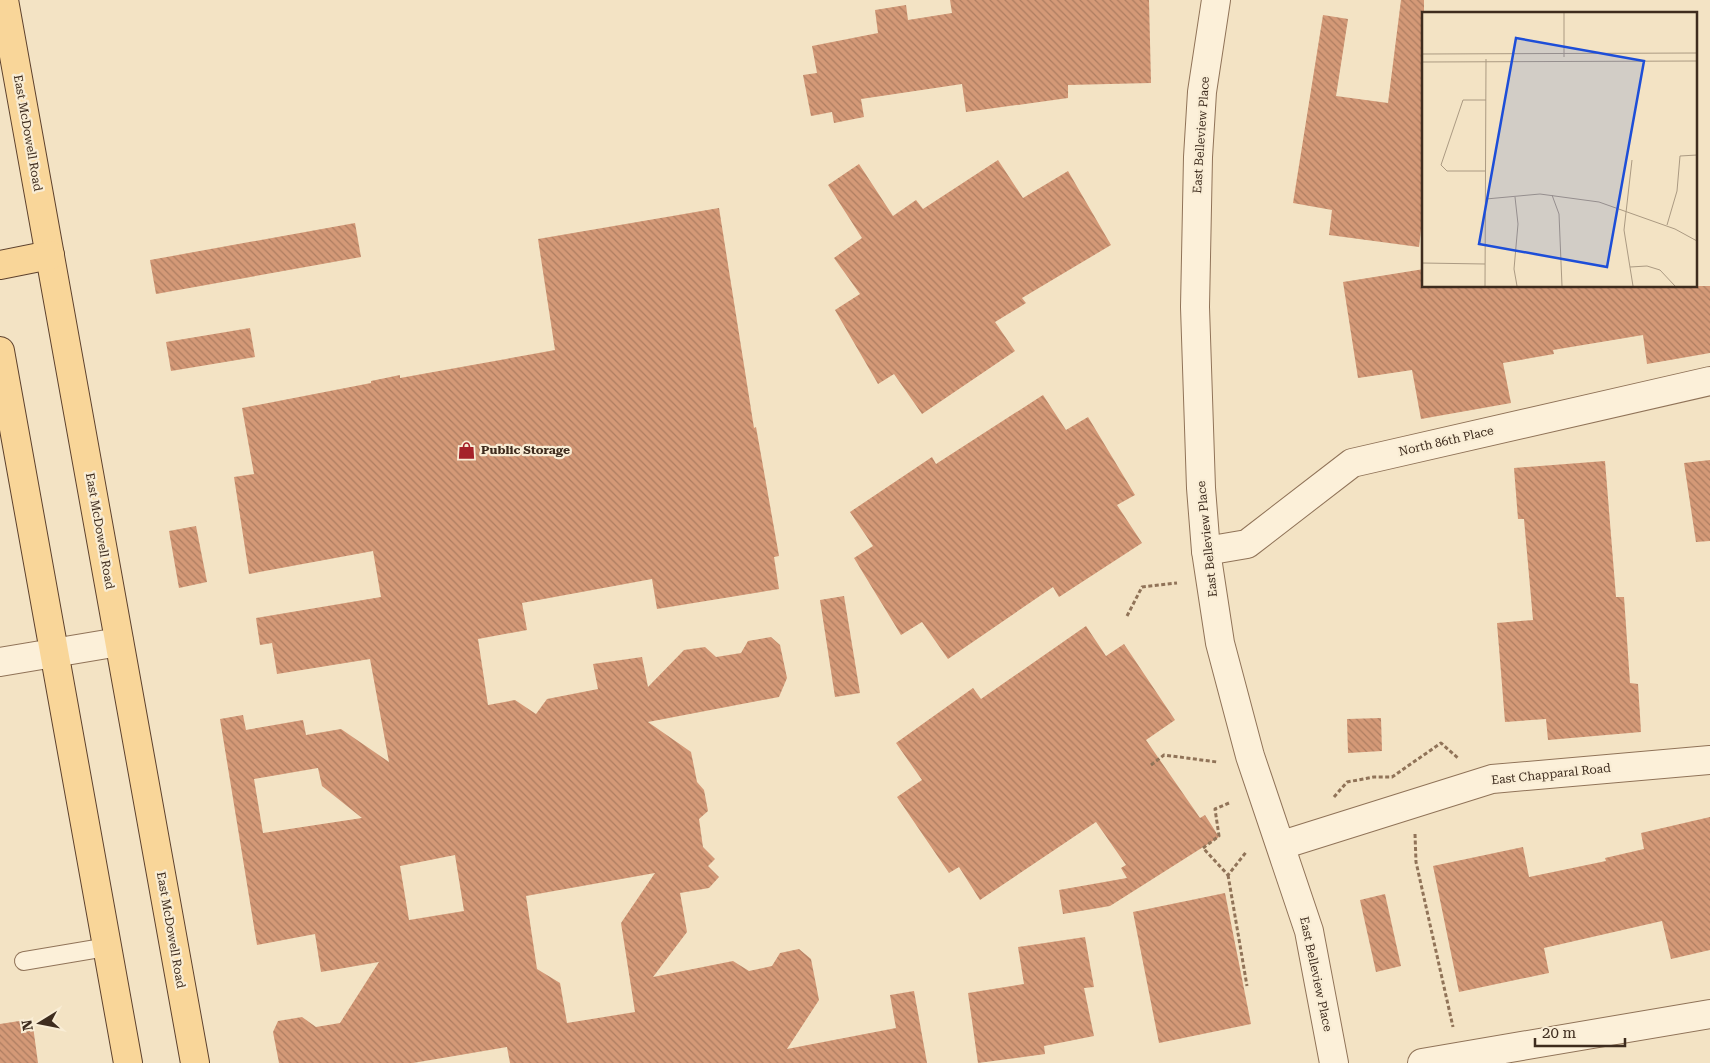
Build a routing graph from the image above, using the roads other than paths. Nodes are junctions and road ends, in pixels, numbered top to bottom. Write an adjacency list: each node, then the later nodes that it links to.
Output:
1 (4, 0): 3 (main road, East McDowell Road)
2 (1216, 0): 7 (street, East Belleview Place)
3 (50, 255): 4 (main road); 8 (main road, East McDowell Road)
4 (0, 265)
5 (0, 351): 9 (main road)
6 (1710, 381): 7 (street, North 86th Place)
7 (1206, 552): 12 (street, East Belleview Place)
8 (119, 642): 9 (street); 17 (main road, East McDowell Road)
9 (54, 653): 10 (street); 13 (main road)
10 (0, 662)
11 (1710, 760): 12 (street, East Chapparal Road)
12 (1282, 845): 18 (street, East Belleview Place)
13 (107, 947): 14 (lane); 16 (main road)
14 (24, 961)
15 (1710, 1014): 19 (street)
16 (128, 1063)
17 (195, 1063)
18 (1334, 1063)
19 (1422, 1063)

